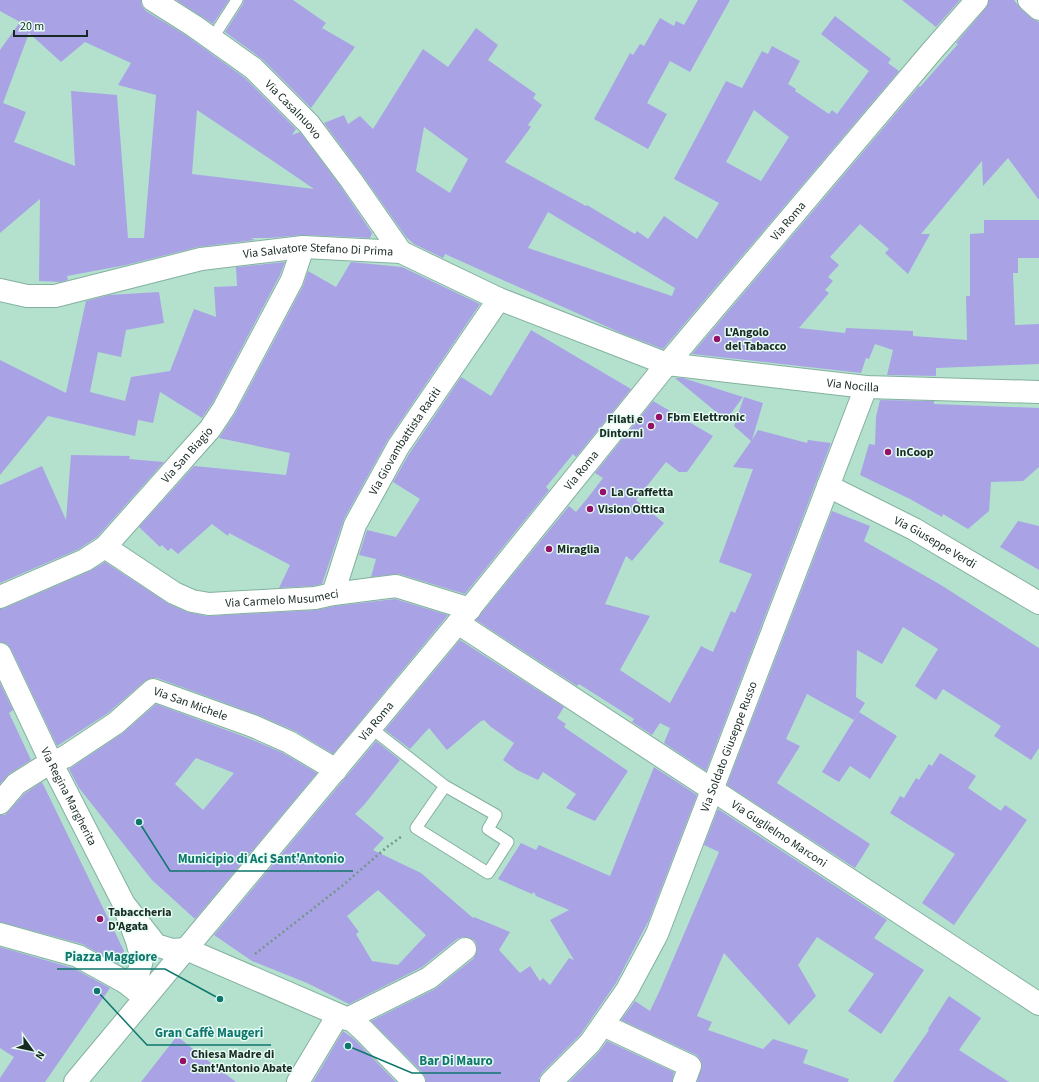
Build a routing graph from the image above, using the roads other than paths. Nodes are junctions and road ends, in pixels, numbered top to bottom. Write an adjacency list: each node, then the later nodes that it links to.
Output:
1 (153, 0): 6 (street, Via Casalnuovo)
2 (236, 0): 6 (lane)
3 (977, 0): 11 (street, Via Roma)
4 (1029, 0): 5 (street)
5 (1039, 9)
6 (212, 39): 8 (street, Via Casalnuovo)
7 (303, 247): 8 (street, Via Salvatore Stefano Di Prima); 9 (street, Via Salvatore Stefano Di Prima); 15 (street, Via San Biagio)
8 (401, 252): 10 (street, Via Salvatore Stefano Di Prima)
9 (0, 290)
10 (499, 299): 11 (street, Via Salvatore Stefano Di Prima); 16 (street, Via Giovambattista Raciti)
11 (668, 364): 12 (street, Via Nocilla); 19 (street, Via Roma)
12 (866, 387): 13 (street, Via Nocilla); 14 (street, Via Soldato Giuseppe Russo)
13 (1039, 392)
14 (828, 486): 18 (street, Via Giuseppe Verdi); 25 (street, Via Soldato Giuseppe Russo)
15 (105, 547): 16 (street, Via Carmelo Musumeci); 17 (street, Via San Biagio)
16 (333, 594): 19 (street, Via Carmelo Musumeci)
17 (0, 597)
18 (1039, 603)
19 (464, 616): 21 (street, Via Roma); 25 (street, Via Guglielmo Marconi)
20 (0, 654): 22 (street, Via Regina Margherita)
21 (371, 728): 23 (street, Via Roma); 24 (lane)
22 (51, 762): 23 (street, Via San Michele); 26 (street, Via San Michele); 27 (street, Via Regina Margherita)
23 (336, 770): 29 (street, Via Roma)
24 (445, 786): 24 (lane)
25 (712, 790): 33 (street, Via Guglielmo Marconi); 35 (street, Via Soldato Giuseppe Russo)
26 (0, 803)
27 (124, 904): 29 (street, Via Regina Margherita); 31 (street)
28 (0, 934): 31 (street)
29 (186, 949): 32 (street, Via Roma); 34 (street, Via Regina Margherita)
30 (465, 949): 34 (street)
31 (119, 978): 32 (street)
32 (145, 998): 36 (street, Via Roma)
33 (1039, 1004)
34 (346, 1018): 37 (street); 38 (street, Via Regina Margherita)
35 (603, 1024): 39 (street, Via Soldato Giuseppe Russo); 40 (street)
36 (78, 1078)
37 (298, 1082)
38 (414, 1082)
39 (551, 1082)
40 (684, 1082)

